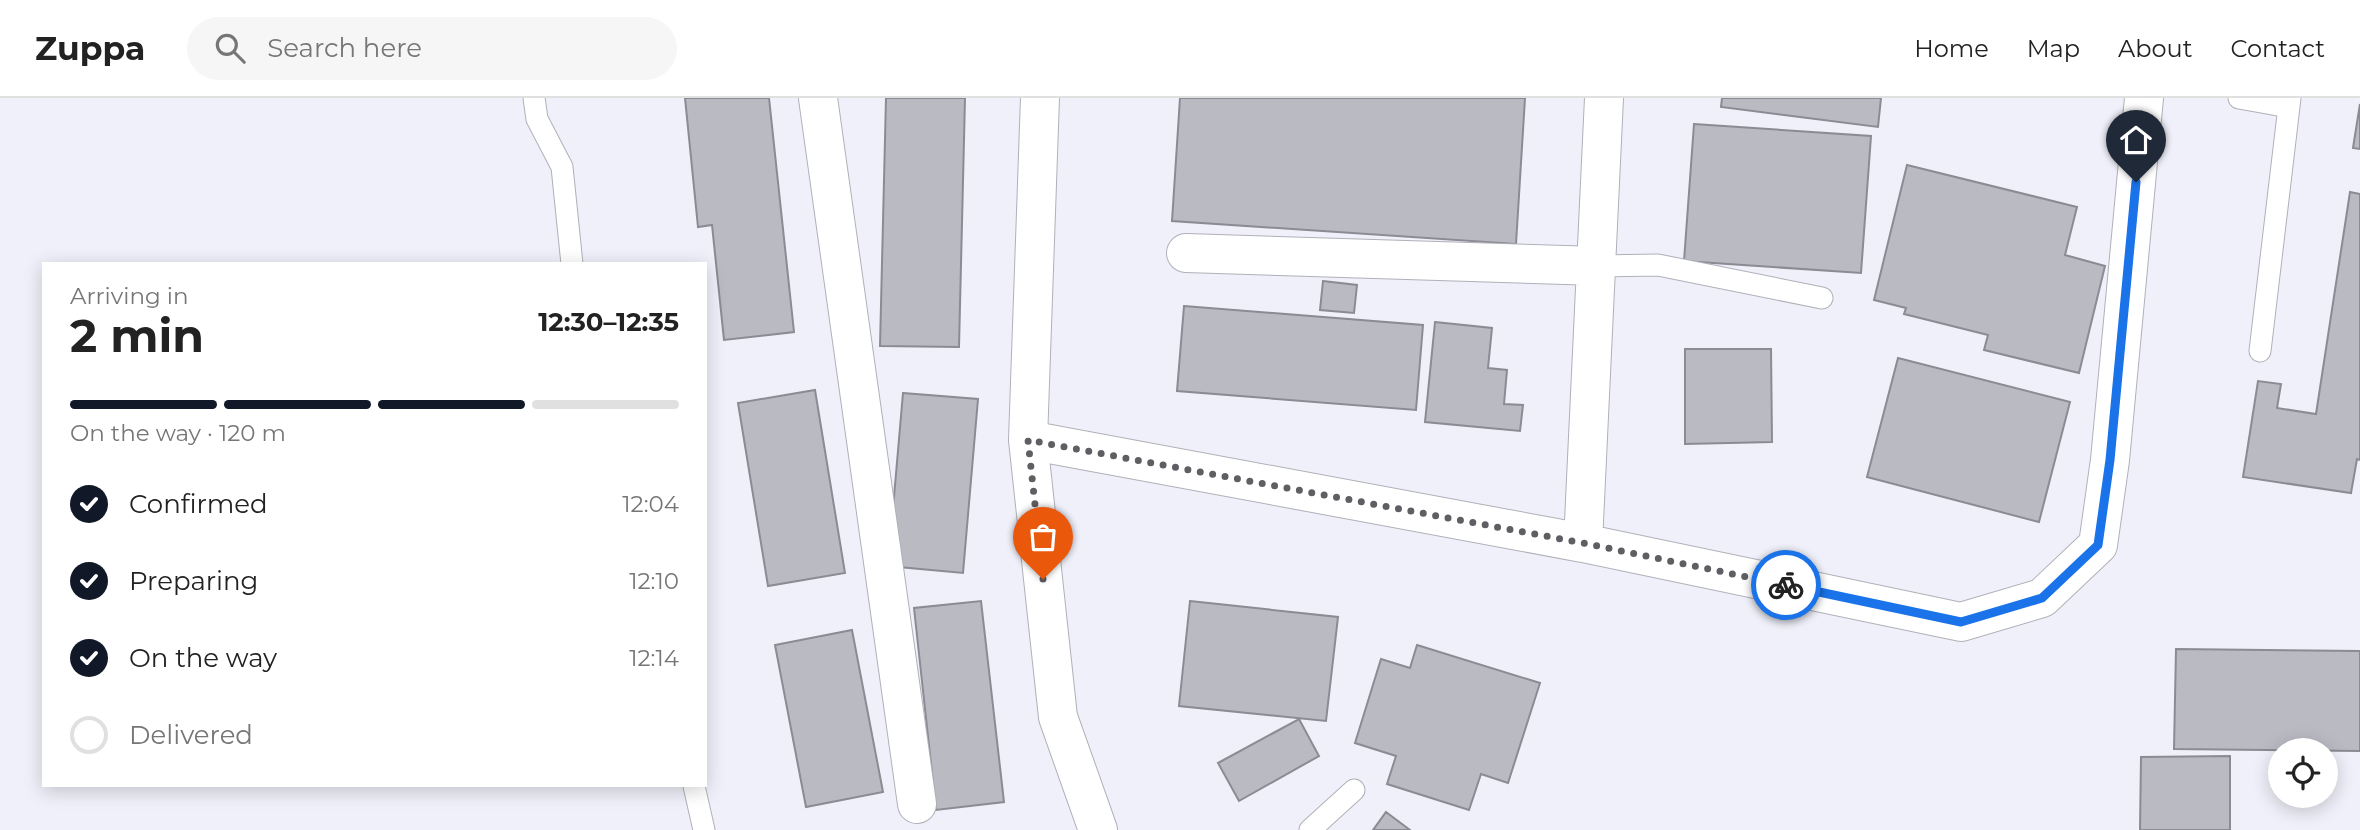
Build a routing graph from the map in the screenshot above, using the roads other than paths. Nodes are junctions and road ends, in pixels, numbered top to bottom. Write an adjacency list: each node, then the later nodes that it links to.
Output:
1 (534, 98): 9 (lane)
2 (818, 98): 17 (street)
3 (1040, 98): 13 (street)
4 (1604, 98): 10 (street)
5 (2144, 98): 14 (street)
6 (2239, 98): 7 (lane)
7 (2289, 102): 12 (lane)
8 (1186, 253): 10 (street)
9 (572, 262)
10 (1598, 266): 11 (lane); 14 (street)
11 (1822, 298)
12 (2260, 351)
13 (1028, 440): 14 (street); 19 (street)
14 (1583, 543)
15 (694, 787): 18 (lane)
16 (1354, 790): 20 (lane)
17 (916, 804)
18 (704, 830)
19 (1098, 830)
20 (1310, 830)

